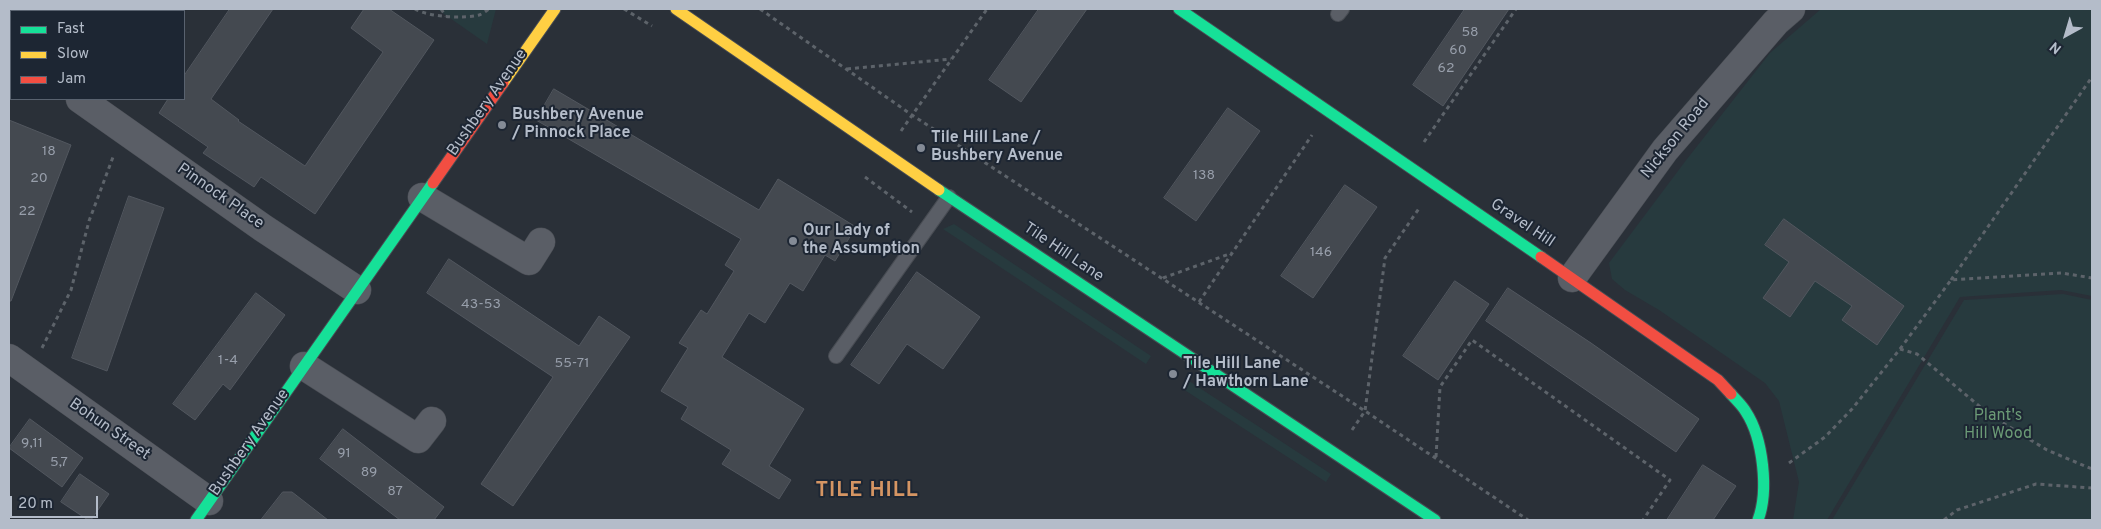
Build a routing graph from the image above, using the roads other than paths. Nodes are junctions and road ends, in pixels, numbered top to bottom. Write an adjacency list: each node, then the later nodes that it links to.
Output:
1 (555, 9): 6 (street, Bushbery Avenue)
2 (676, 9): 7 (street, Tile Hill Lane)
3 (1179, 9): 9 (street, Gravel Hill)
4 (1777, 13): 9 (street, Nickson Road)
5 (84, 100): 10 (street, Pinnock Place)
6 (422, 196): 8 (street); 10 (street, Bushbery Avenue)
7 (949, 197): 11 (lane); 16 (street, Tile Hill Lane)
8 (541, 242)
9 (1572, 278): 17 (street, Gravel Hill)
10 (357, 290): 13 (street, Bushbery Avenue)
11 (836, 356)
12 (18, 365): 15 (street, Bohun Street)
13 (304, 366): 14 (street); 15 (street, Bushbery Avenue)
14 (432, 420)
15 (203, 511)
16 (1429, 519)
17 (1758, 520)

